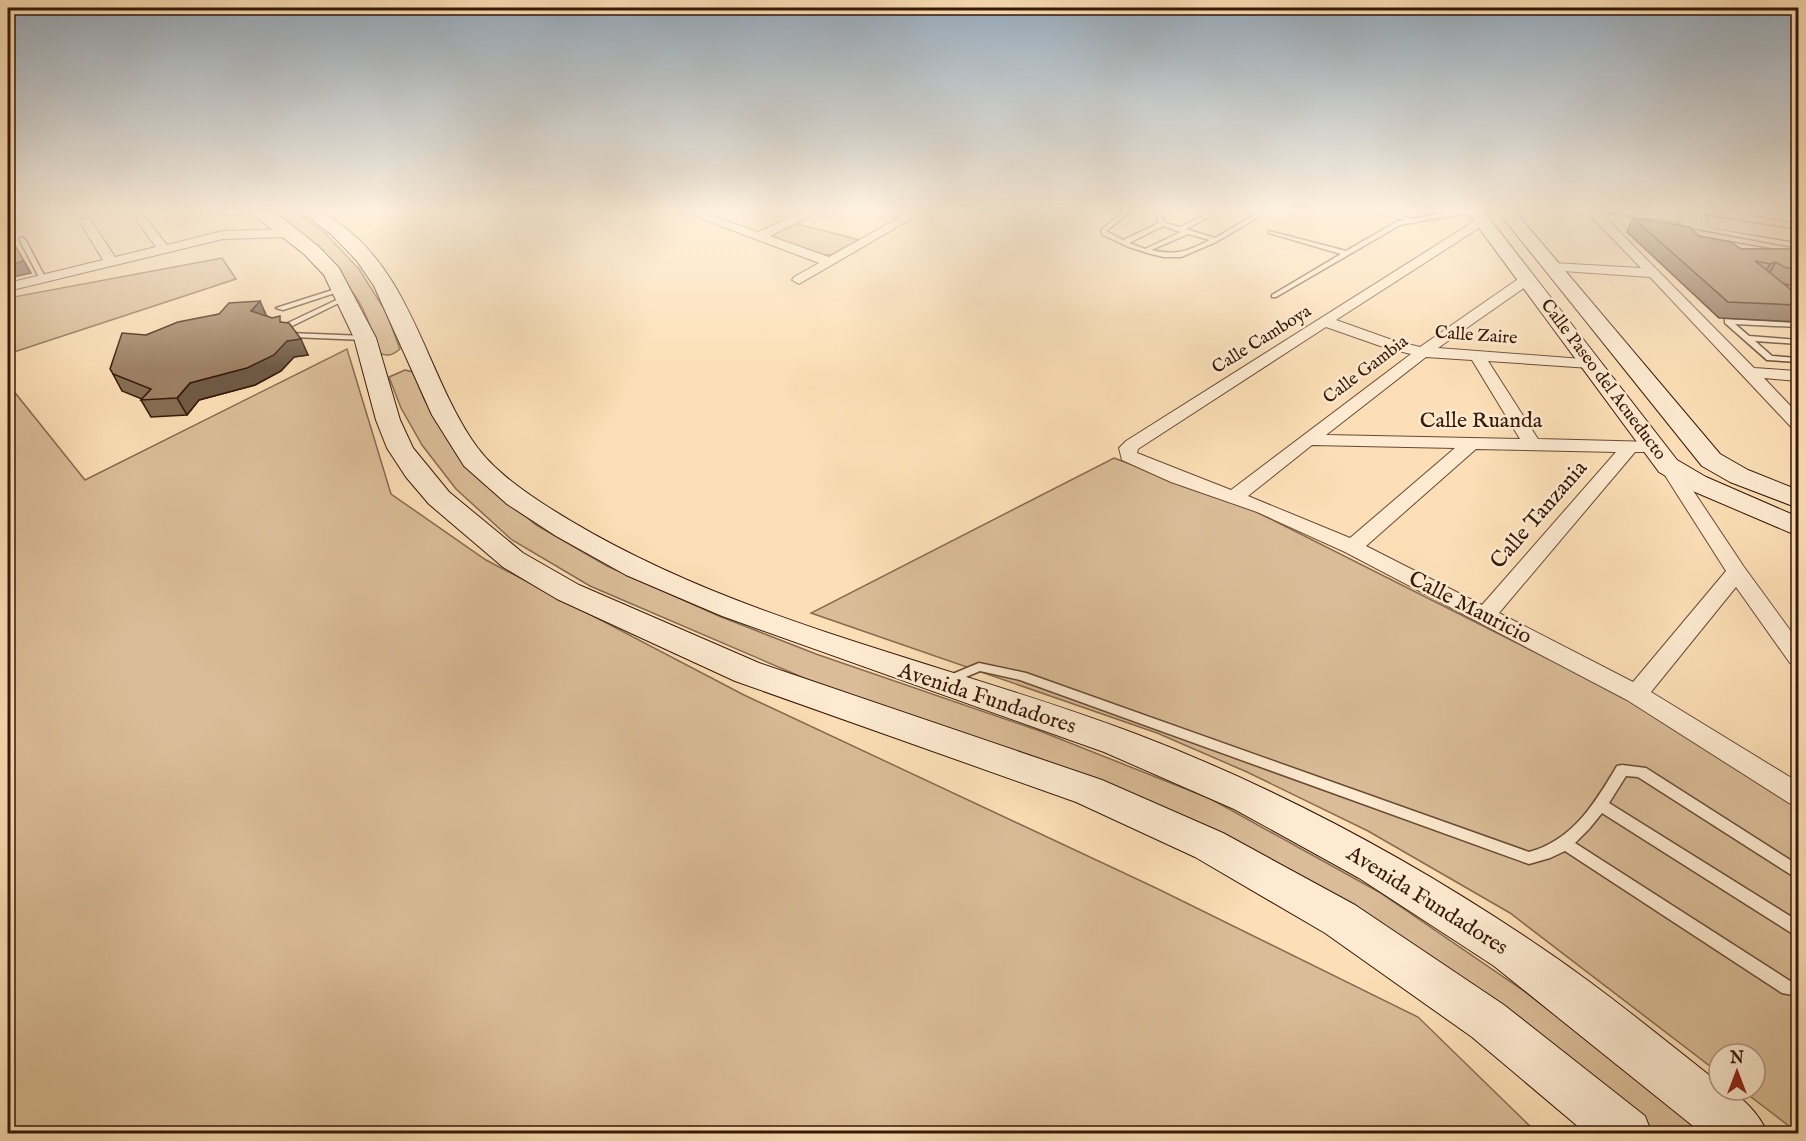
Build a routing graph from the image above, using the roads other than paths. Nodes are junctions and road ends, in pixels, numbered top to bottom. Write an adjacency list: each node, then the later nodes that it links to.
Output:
1 (34, 262): 13 (lane)
2 (110, 262): 13 (street)
3 (325, 262): 17 (main road, Avenida Fundadores)
4 (368, 262): 28 (main road, Avenida Fundadores)
5 (830, 262): 14 (street)
6 (1331, 262): 18 (lane)
7 (1406, 262): 20 (street, Calle Camboya)
8 (1511, 262): 15 (main road, Calle Paseo del Acueducto)
9 (1549, 262): 11 (main road, Calle Paseo del Acueducto)
10 (1644, 262): 12 (street)
11 (1553, 267): 12 (street); 42 (main road, Calle Paseo del Acueducto)
12 (1655, 273): 32 (street)
13 (43, 279): 16 (street)
14 (799, 280)
15 (1526, 280): 26 (street, Calle Gambia); 31 (main road, Calle Paseo del Acueducto)
16 (8, 287)
17 (345, 293): 19 (lane); 22 (lane); 27 (main road, Avenida Fundadores)
18 (1274, 296)
19 (280, 308)
20 (1326, 322): 26 (street, Calle Zaire); 39 (street, Calle Camboya)
21 (1798, 325): 24 (lane)
22 (277, 330)
23 (292, 335): 27 (lane)
24 (1748, 338): 25 (lane); 30 (lane)
25 (1798, 342)
26 (1423, 352): 29 (street, Calle Zaire); 35 (street, Calle Gambia)
27 (369, 353): 28 (main road); 56 (main road, Avenida Fundadores)
28 (419, 356): 48 (main road, Avenida Fundadores)
29 (1478, 357): 31 (street, Calle Zaire); 36 (street)
30 (1798, 360)
31 (1590, 363): 40 (main road, Calle Paseo del Acueducto)
32 (1749, 372): 33 (street); 34 (street)
33 (1798, 376)
34 (1798, 424)
35 (1307, 440): 37 (street, Calle Ruanda); 41 (street, Calle Gambia)
36 (1532, 444): 37 (street, Calle Ruanda); 38 (street, Calle Ruanda)
37 (1470, 445): 44 (street)
38 (1630, 447): 40 (street, Calle Ruanda); 46 (street, Calle Tanzania)
39 (1127, 453): 41 (street, Calle Mauricio)
40 (1662, 457): 43 (main road, Calle Paseo del Acueducto); 45 (street)
41 (1234, 497): 44 (street, Calle Mauricio)
42 (1798, 500)
43 (1798, 526)
44 (1352, 547): 46 (street, Calle Mauricio)
45 (1737, 572): 47 (street); 49 (street)
46 (1485, 615): 49 (street, Calle Mauricio)
47 (1798, 657)
48 (940, 683): 52 (lane); 57 (main road, Avenida Fundadores)
49 (1636, 694): 50 (street, Calle Mauricio)
50 (1798, 795)
51 (1601, 805): 52 (lane); 53 (lane); 54 (lane)
52 (1566, 844): 55 (lane)
53 (1798, 872)
54 (1798, 929)
55 (1798, 989)
56 (1627, 1134)
57 (1743, 1134)

